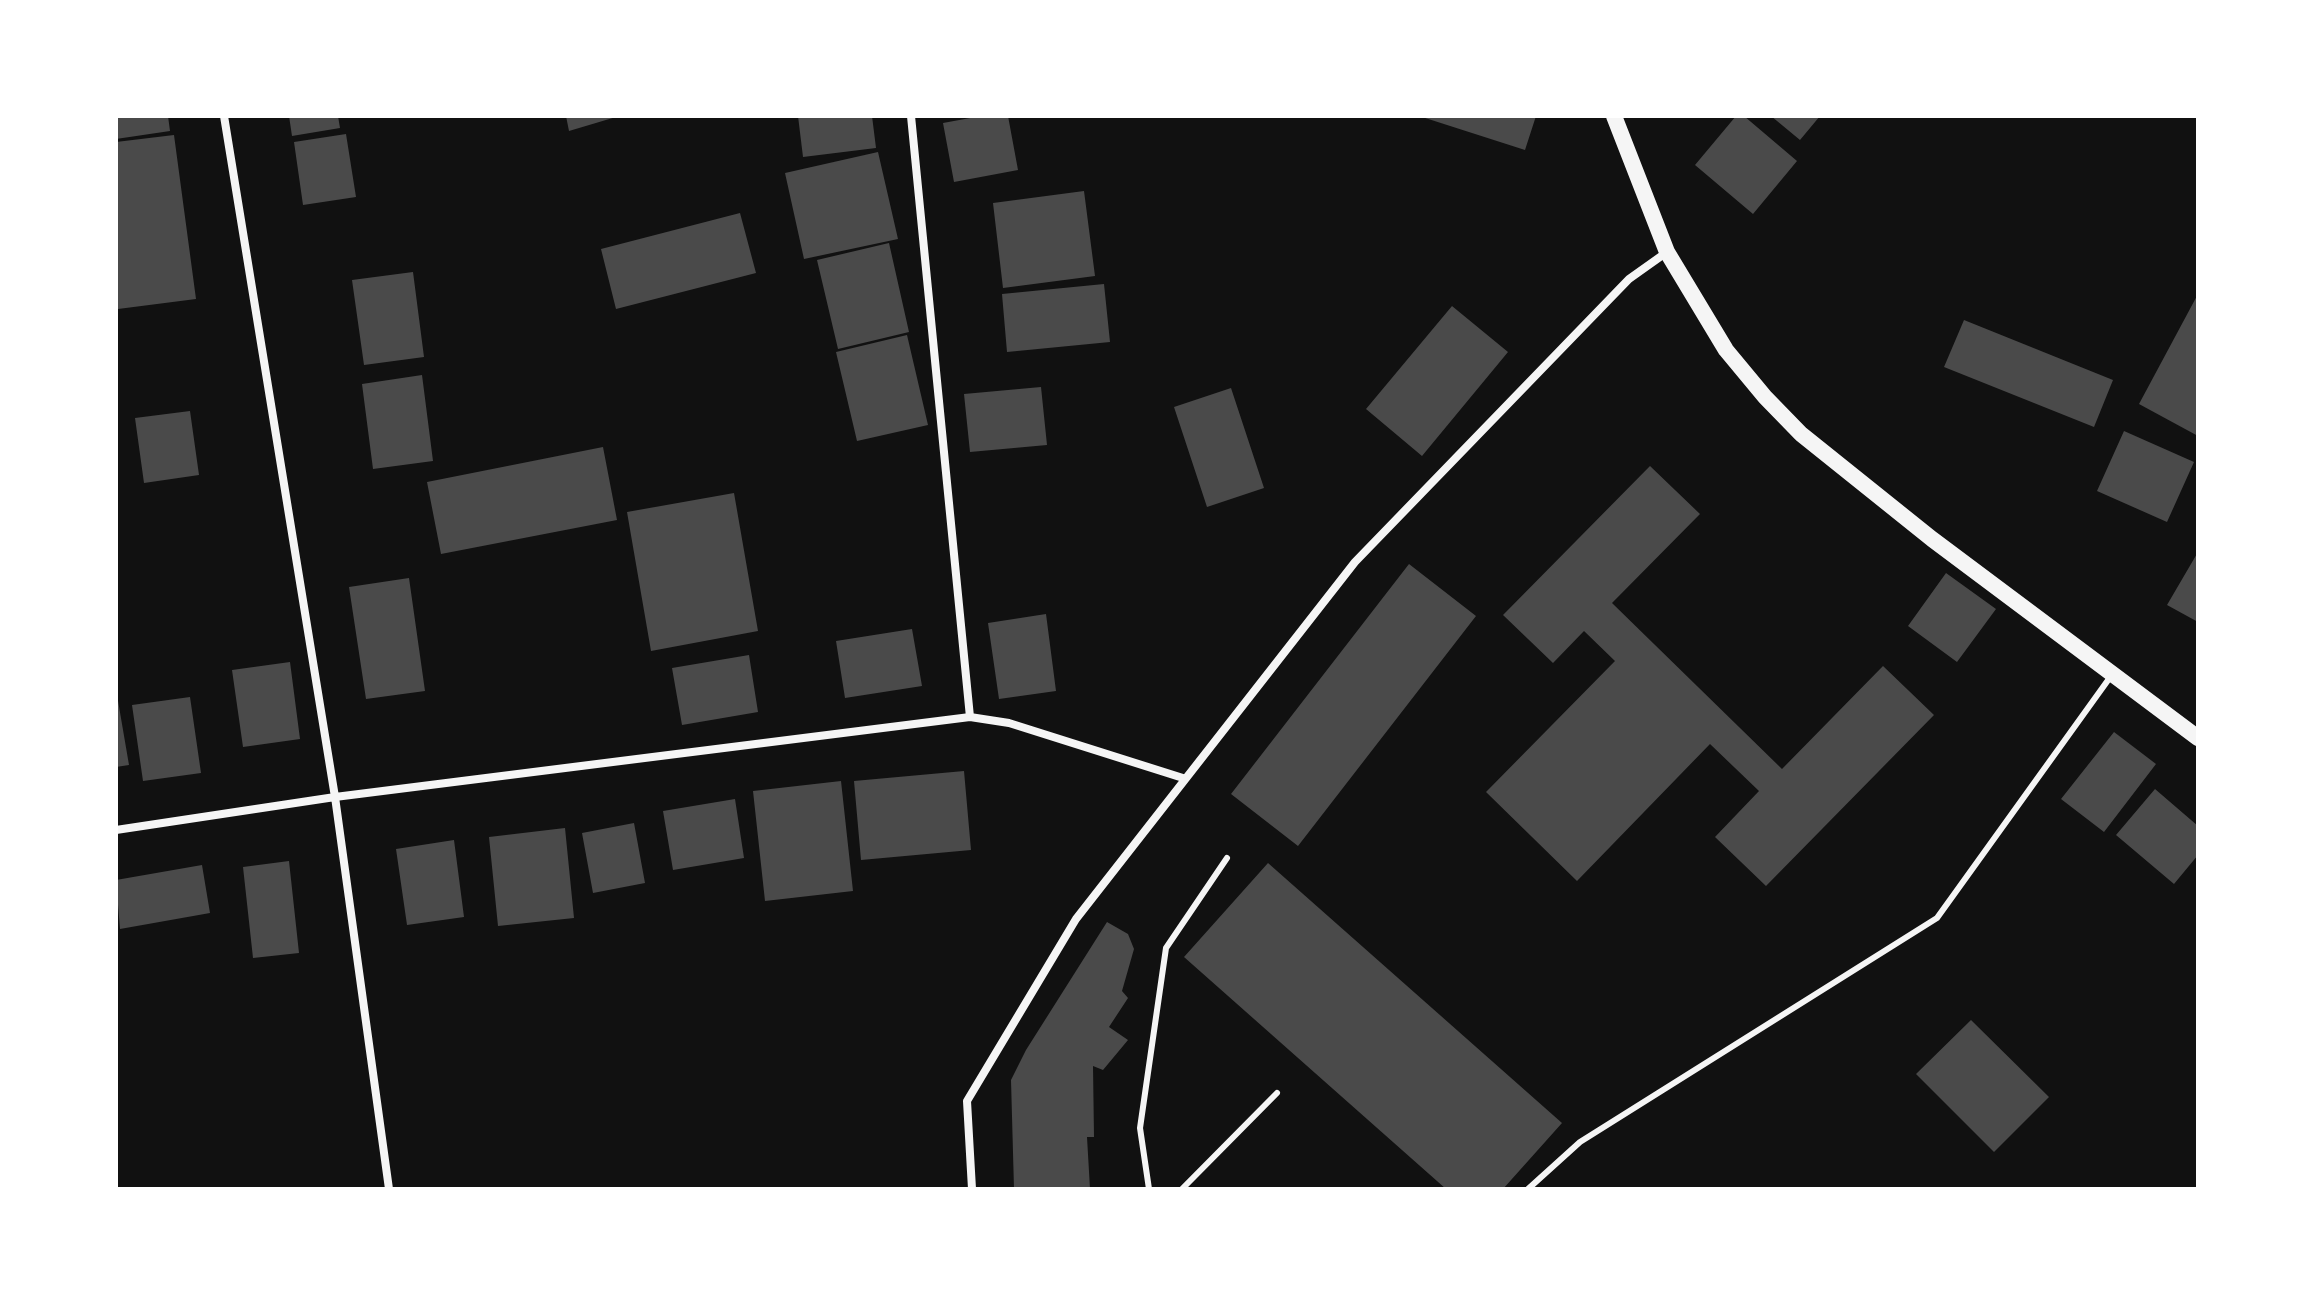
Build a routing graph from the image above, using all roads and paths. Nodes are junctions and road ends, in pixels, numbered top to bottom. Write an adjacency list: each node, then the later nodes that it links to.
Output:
1 (224, 116): 9 (street)
2 (911, 116): 6 (street)
3 (1614, 116): 4 (main road)
4 (1667, 252): 5 (main road); 8 (street)
5 (2113, 673): 7 (main road); 17 (lane)
6 (970, 717): 8 (street); 9 (street)
7 (2198, 738)
8 (1183, 778): 14 (street)
9 (335, 797): 10 (street); 13 (street)
10 (116, 830)
11 (1227, 858): 15 (lane)
12 (1277, 1093): 16 (lane)
13 (389, 1189)
14 (972, 1189)
15 (1149, 1189)
16 (1182, 1189)
17 (1528, 1189)

